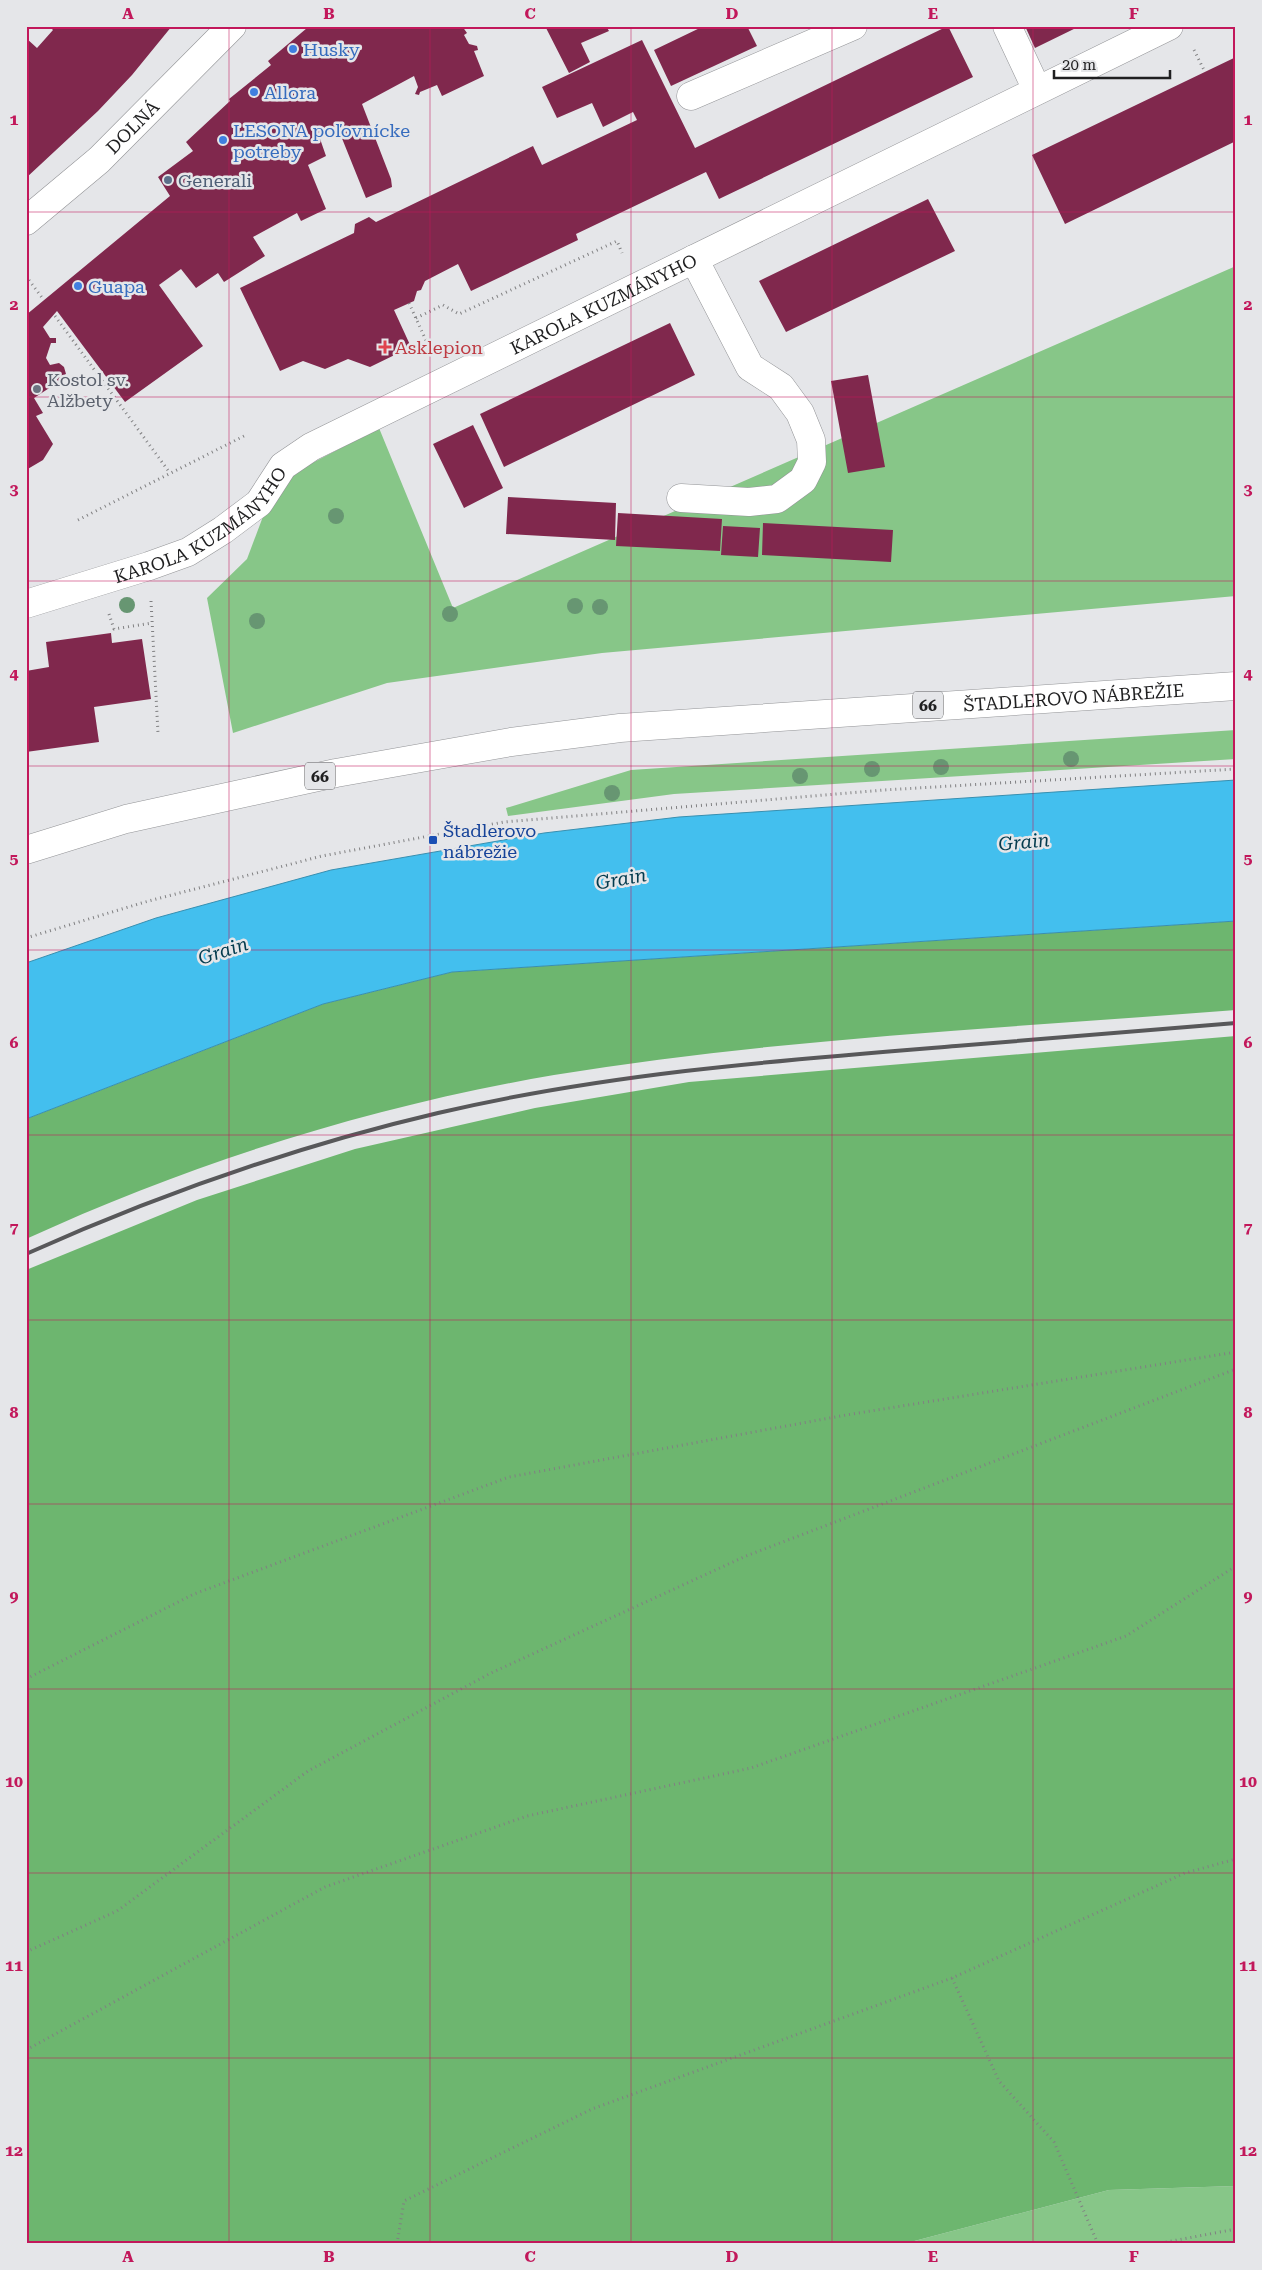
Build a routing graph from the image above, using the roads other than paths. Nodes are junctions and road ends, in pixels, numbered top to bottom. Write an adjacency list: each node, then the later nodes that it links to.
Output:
1 (232, 26): 7 (street, DOLNÁ)
2 (854, 26): 6 (street)
3 (1007, 26): 5 (street)
4 (1169, 26): 5 (street, KAROLA KUZMÁNYHO)
5 (1037, 90): 8 (street, KAROLA KUZMÁNYHO)
6 (691, 96)
7 (26, 221)
8 (694, 259): 9 (street); 10 (street, KAROLA KUZMÁNYHO)
9 (680, 498)
10 (26, 604)
11 (1236, 686): 12 (street, ŠTADLEROVO NÁBREŽIE / 66)
12 (26, 850)

